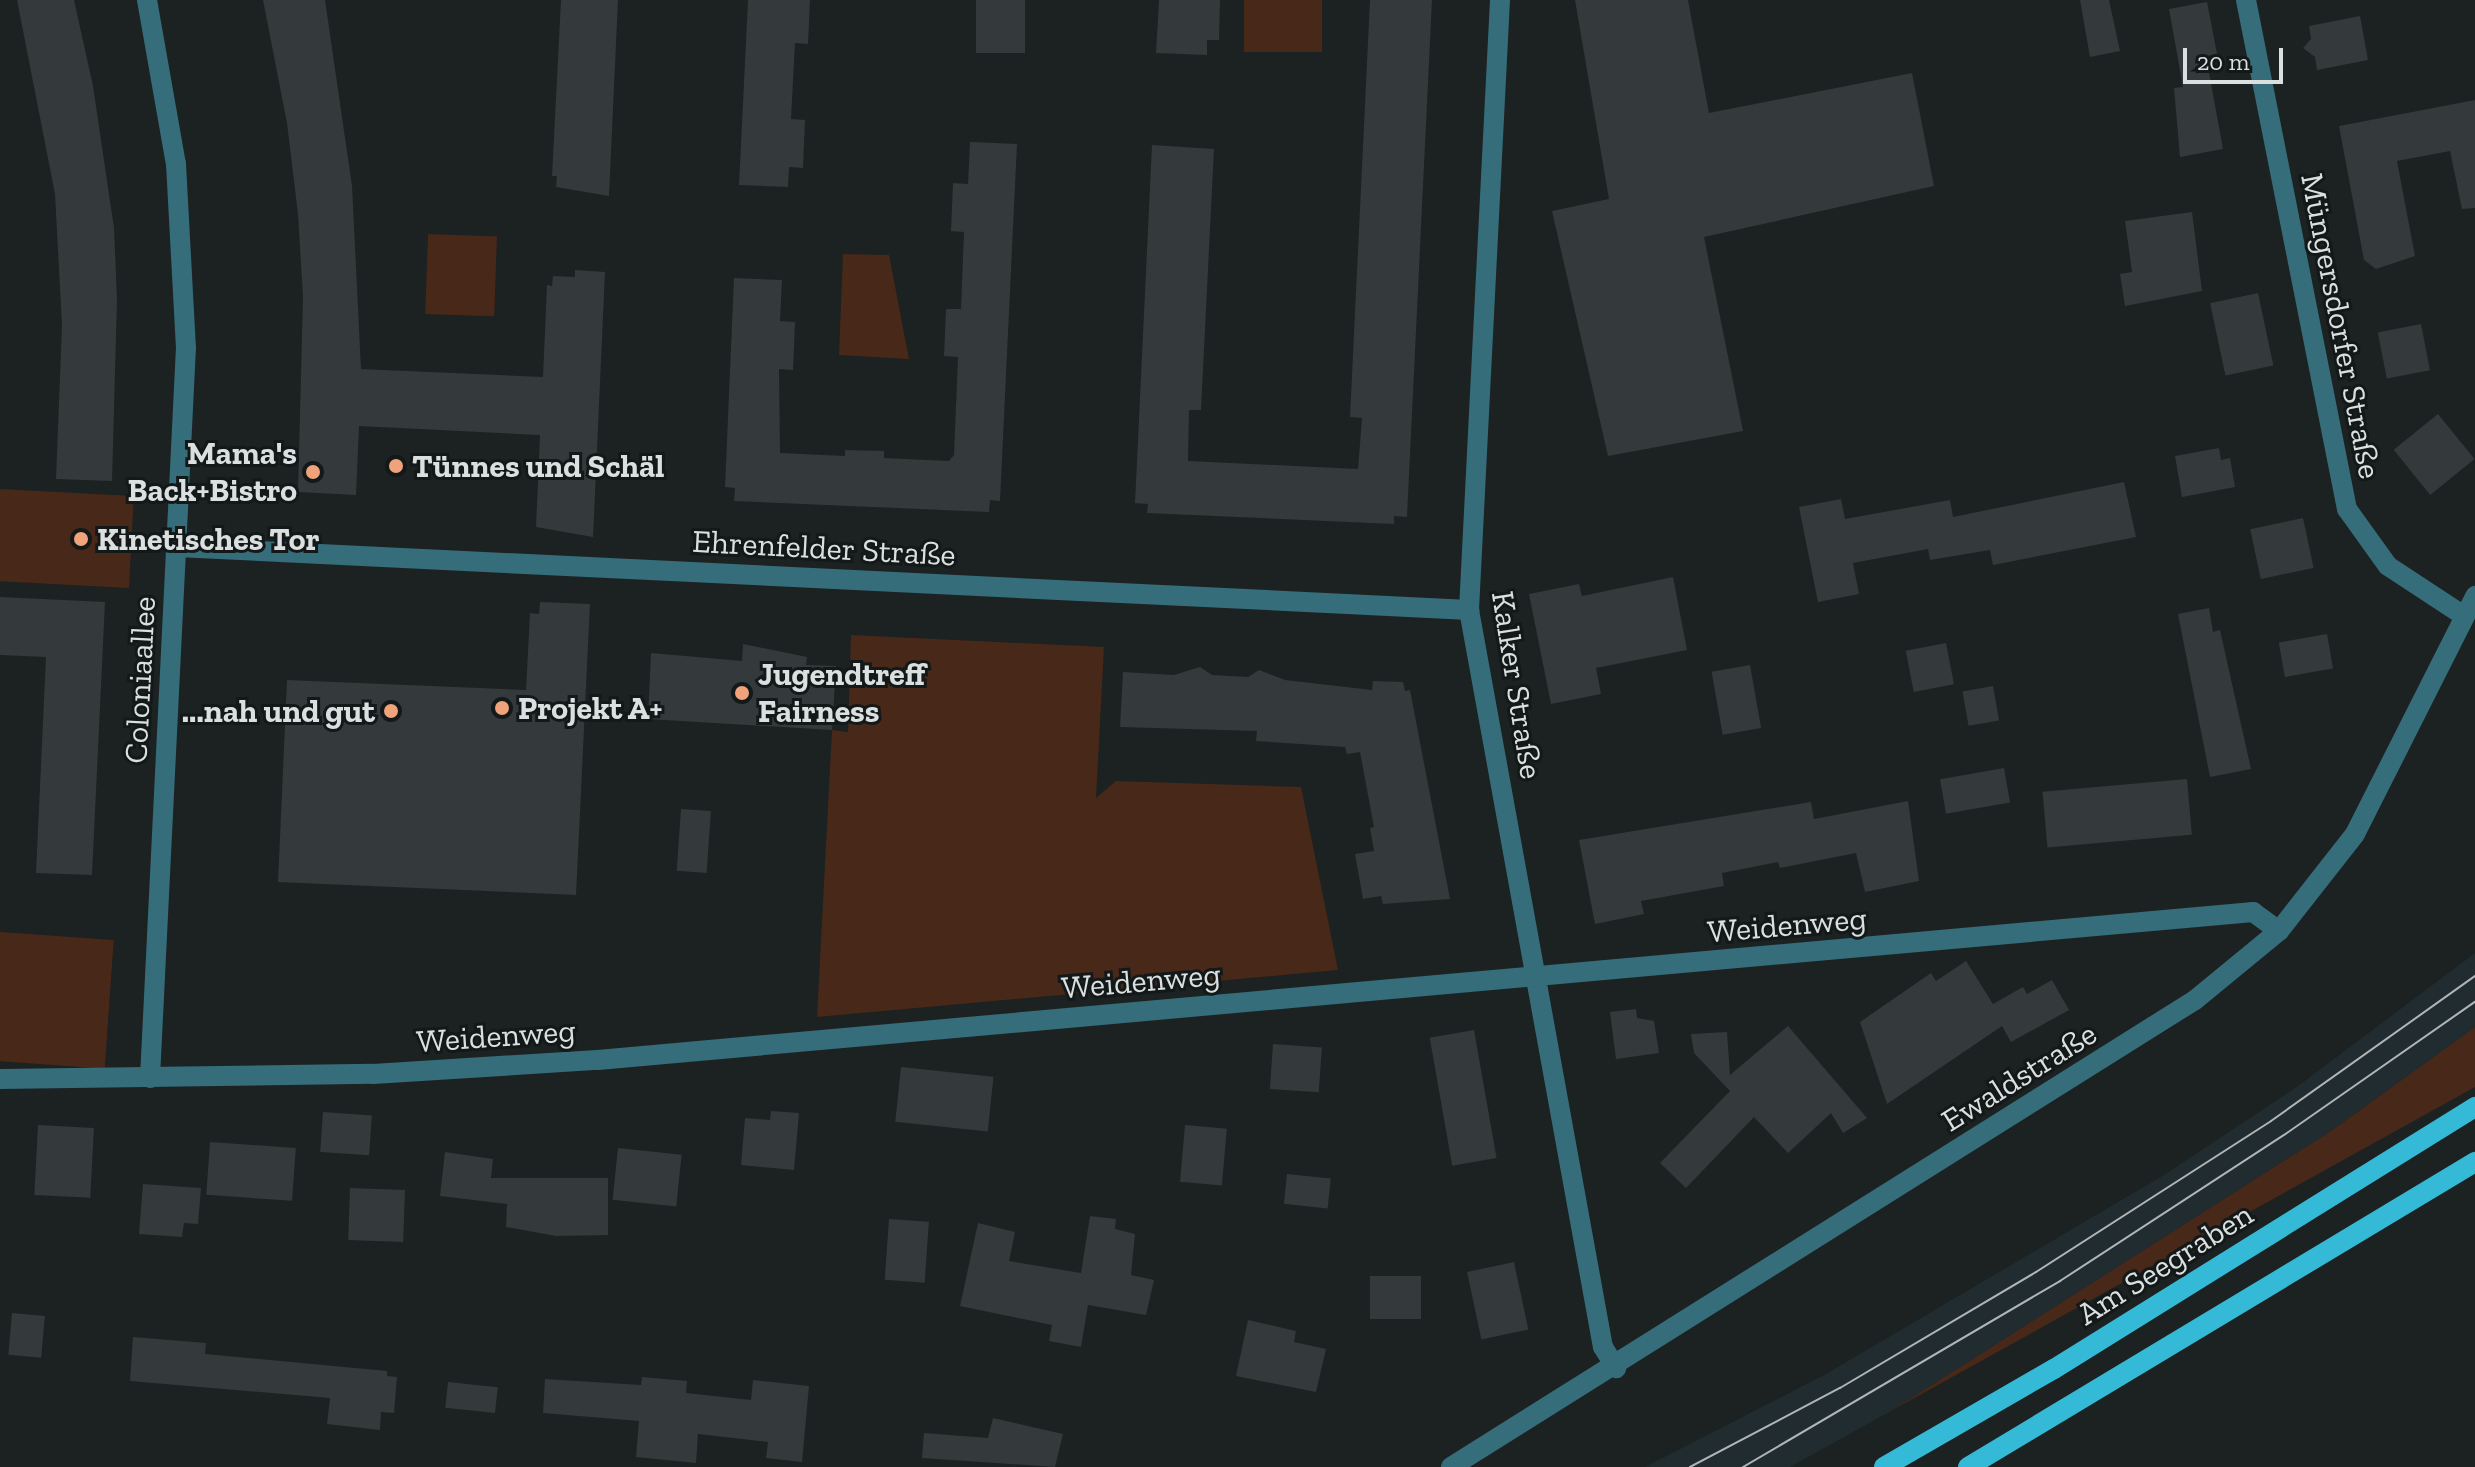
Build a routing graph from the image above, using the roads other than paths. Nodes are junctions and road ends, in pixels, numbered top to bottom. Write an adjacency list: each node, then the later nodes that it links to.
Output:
1 (147, 0): 4 (street, Coloniaallee)
2 (1500, 0): 6 (street, Kalker Straße)
3 (2246, 0): 7 (street, Müngersdorfer Straße)
4 (177, 547): 6 (street, Ehrenfelder Straße); 10 (street, Coloniaallee)
5 (2475, 596): 7 (street, Ewaldstraße)
6 (1469, 610): 9 (street, Kalker Straße)
7 (2461, 614): 8 (street, Ewaldstraße)
8 (2279, 931): 9 (street, Weidenweg); 14 (street, Ewaldstraße)
9 (1539, 976): 10 (street, Weidenweg); 14 (street, Kalker Straße)
10 (150, 1078): 11 (street, Weidenweg)
11 (0, 1079)
12 (2475, 1107): 16 (main road, Am Seegraben)
13 (2475, 1162): 17 (main road)
14 (1616, 1368): 15 (street, Ewaldstraße)
15 (1451, 1467)
16 (1884, 1467)
17 (1968, 1467)

